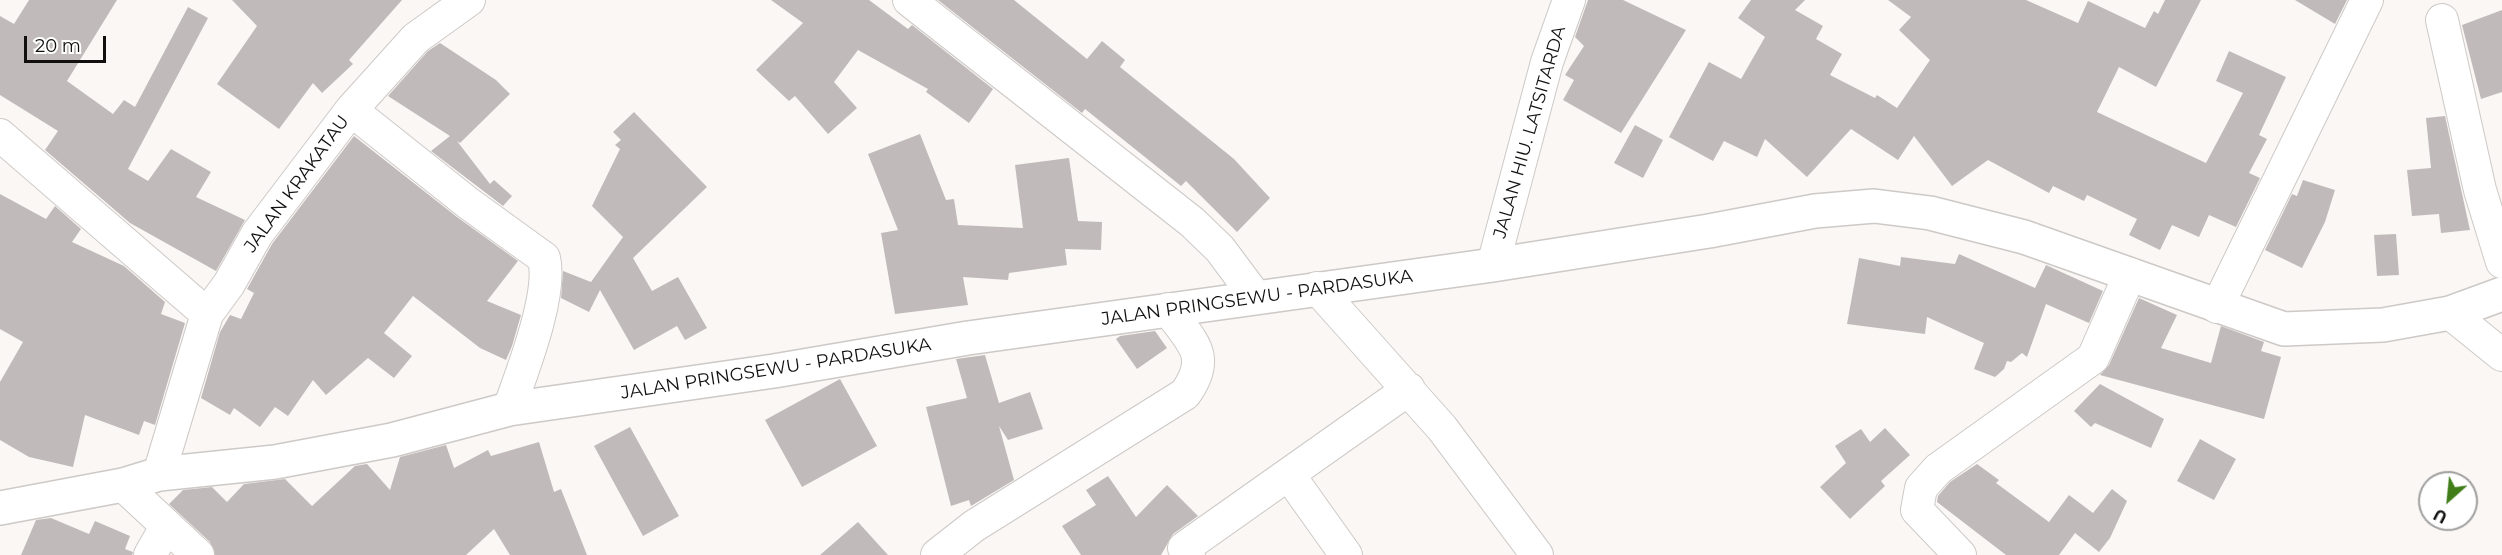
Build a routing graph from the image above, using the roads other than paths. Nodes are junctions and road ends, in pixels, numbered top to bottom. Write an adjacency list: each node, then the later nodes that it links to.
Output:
1 (909, 0): 13 (street)
2 (1569, 0): 9 (street, JALAN HIU. LATSITARDA)
3 (2367, 0): 14 (street)
4 (463, 1): 6 (street, JALAN KRAKATAU)
5 (2442, 20): 8 (street)
6 (351, 110): 17 (street, JALAN KRAKATAU); 20 (street)
7 (0, 135): 17 (street)
8 (2502, 262)
9 (1493, 265): 10 (main road, JALAN PRINGSEWU - PARDASUKA); 11 (main road, JALAN PRINGSEWU - PARDASUKA)
10 (2130, 274): 14 (main road, JALAN PRINGSEWU - PARDASUKA); 32 (street)
11 (1317, 288): 13 (main road, JALAN PRINGSEWU - PARDASUKA); 19 (street)
12 (2502, 294): 16 (main road, JALAN PRINGSEWU - PARDASUKA)
13 (1255, 296): 15 (main road, JALAN PRINGSEWU - PARDASUKA)
14 (2217, 307): 16 (main road, JALAN PRINGSEWU - PARDASUKA)
15 (1168, 309): 20 (main road, JALAN PRINGSEWU - PARDASUKA); 28 (street)
16 (2450, 313): 18 (street)
17 (207, 314): 21 (street, JALAN KRAKATAU)
18 (2502, 355)
19 (1409, 389): 22 (street); 31 (street)
20 (509, 409): 21 (main road, JALAN PRINGSEWU - PARDASUKA)
21 (159, 474): 23 (main road, JALAN PRINGSEWU - PARDASUKA)
22 (1288, 475): 29 (street); 30 (street)
23 (123, 485): 24 (main road, JALAN PRINGSEWU - PARDASUKA); 25 (street)
24 (0, 508)
25 (166, 528): 26 (street); 27 (street)
26 (150, 555)
27 (198, 555)
28 (937, 555)
29 (1189, 555)
30 (1346, 555)
31 (1538, 555)
32 (1960, 555)

